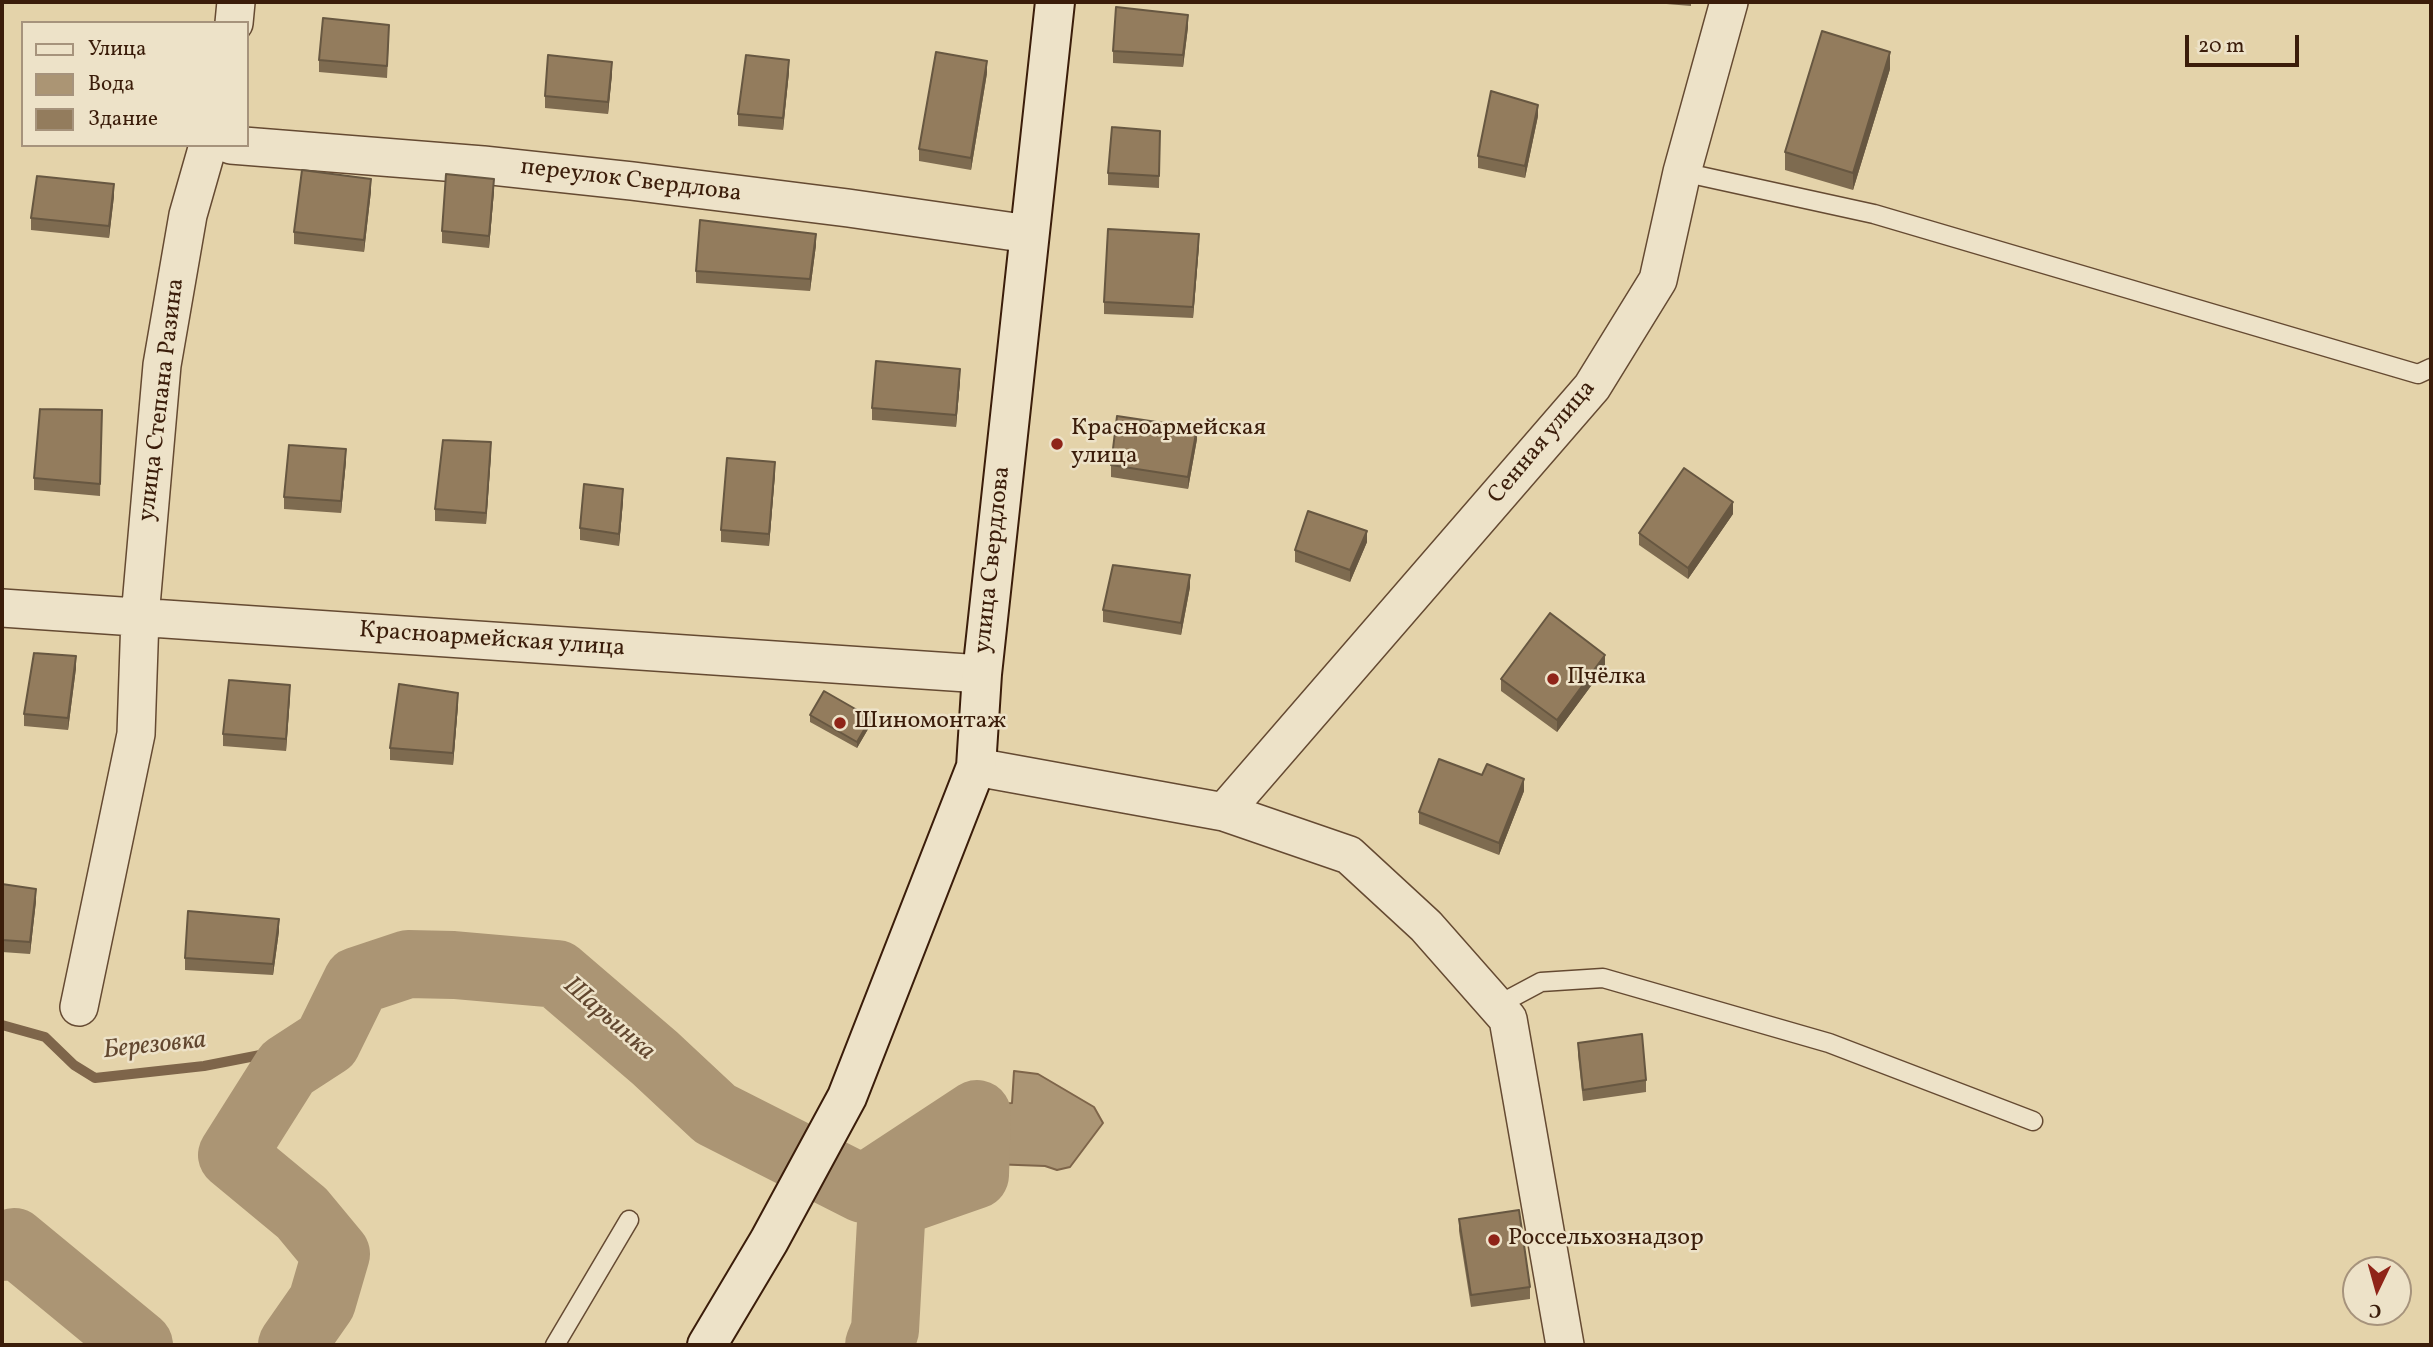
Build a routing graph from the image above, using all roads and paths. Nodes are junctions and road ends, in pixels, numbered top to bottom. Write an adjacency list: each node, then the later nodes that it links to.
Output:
1 (236, 2): 4 (street)
2 (1055, 2): 8 (main road, улица Свердлова)
3 (1729, 2): 7 (street, Сенная улица)
4 (234, 21)
5 (248, 146): 8 (street, переулок Свердлова)
6 (207, 147): 11 (street, улица Степана Разина)
7 (1682, 172): 9 (lane); 14 (street, Сенная улица)
8 (1029, 234): 12 (main road, улица Свердлова)
9 (2431, 368)
10 (2, 608): 11 (street, Красноармейская улица)
11 (140, 617): 12 (street, Красноармейская улица); 16 (street, улица Степана Разина)
12 (982, 674): 13 (main road, улица Свердлова)
13 (976, 767): 14 (street); 20 (main road, улица Свердлова)
14 (1224, 812): 15 (street)
15 (1496, 1006): 17 (lane); 21 (street)
16 (79, 1007)
17 (2033, 1121)
18 (629, 1220): 19 (lane)
19 (555, 1345)
20 (707, 1345)
21 (1565, 1345)

